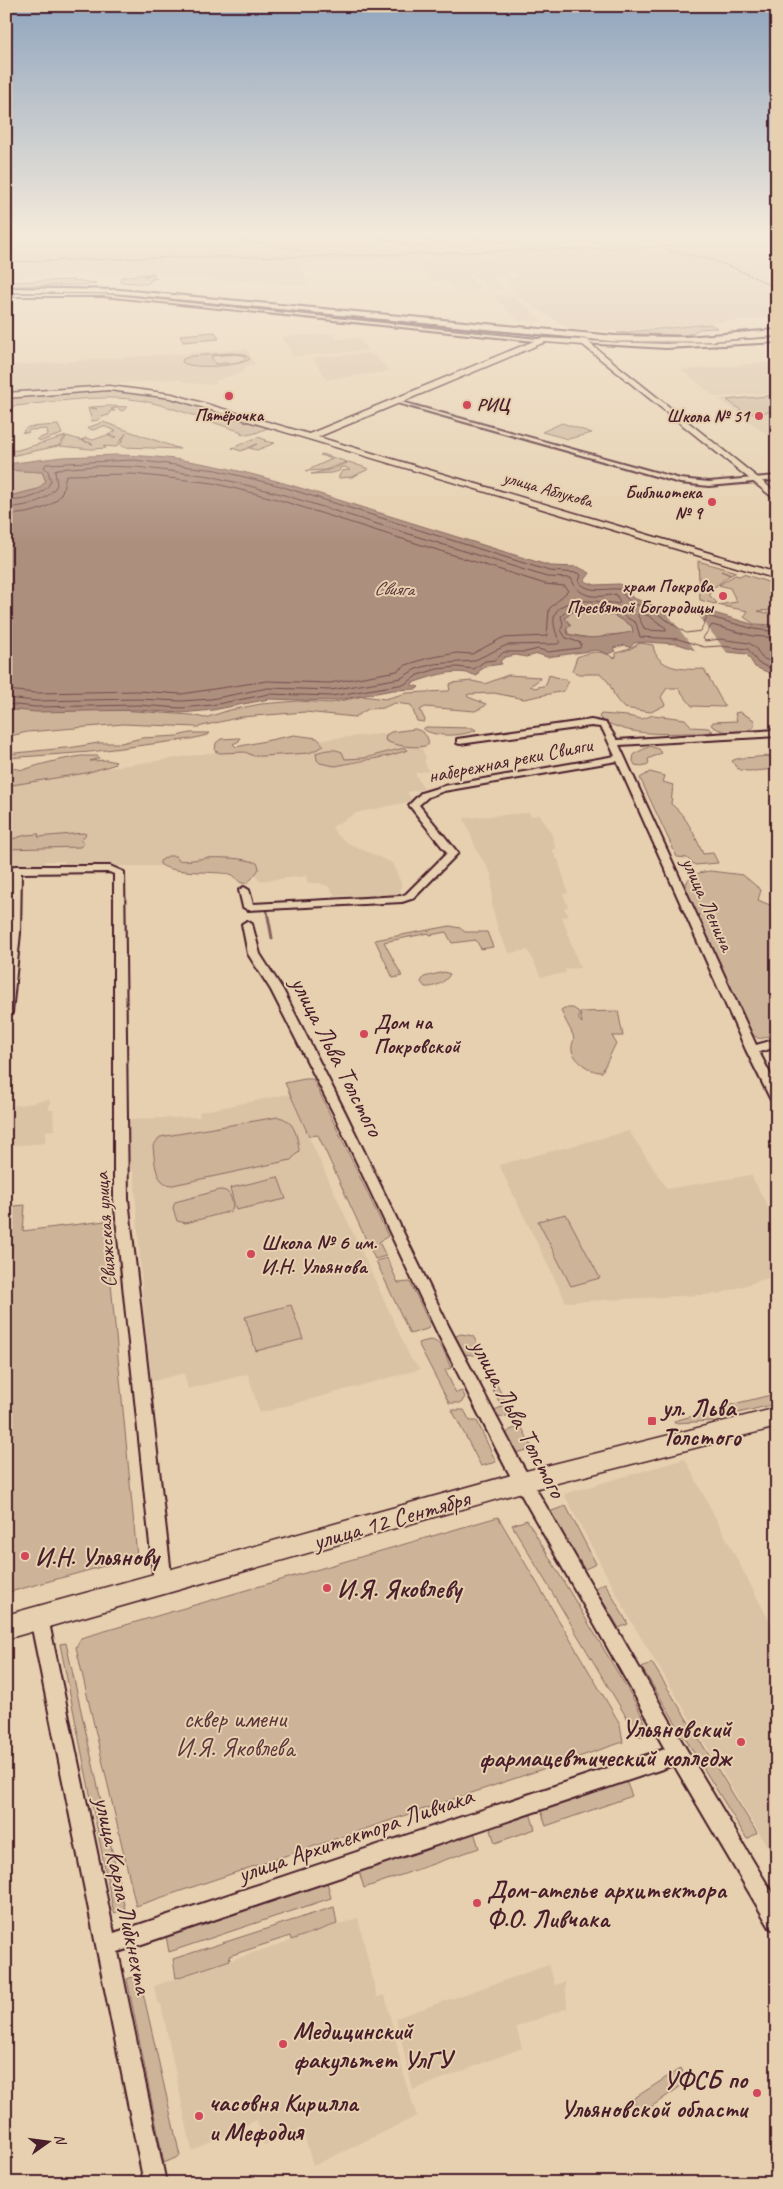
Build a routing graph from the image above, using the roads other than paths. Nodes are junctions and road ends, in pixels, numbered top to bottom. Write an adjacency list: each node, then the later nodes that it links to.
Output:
1 (526, 338): 7 (street)
2 (581, 338): 7 (street)
3 (584, 338): 13 (street)
4 (586, 338): 8 (street)
5 (590, 338): 6 (main road)
6 (689, 338)
7 (544, 340): 10 (street)
8 (777, 340)
9 (6, 396): 11 (street, улица Аблукова)
10 (396, 401): 11 (street); 13 (street)
11 (309, 437): 15 (street, улица Аблукова)
12 (777, 478): 13 (street)
13 (756, 480): 14 (street)
14 (777, 498)
15 (777, 576)
16 (775, 736): 18 (street, набережная реки Свияги)
17 (460, 741): 18 (street, улица Ленина)
18 (614, 743): 19 (street, улица Ленина)
19 (620, 758): 21 (street, набережная реки Свияги); 25 (street, улица Ленина)
20 (11, 870): 23 (street); 29 (street, Свияжская улица)
21 (244, 890)
22 (247, 924): 28 (street, улица Льва Толстого)
23 (6, 1013)
24 (777, 1043): 25 (street)
25 (752, 1050): 26 (street, улица Ленина)
26 (777, 1100)
27 (777, 1417): 28 (street, улица 12 Сентября)
28 (522, 1482): 29 (street, улица 12 Сентября); 32 (street, улица Льва Толстого)
29 (163, 1583): 30 (street, улица 12 Сентября)
30 (39, 1618): 31 (street, улица 12 Сентября); 34 (street, улица Карла Либкнехта)
31 (6, 1627)
32 (678, 1754): 33 (street, улица Льва Толстого); 34 (street, улица Архитектора Ливчака)
33 (777, 1921)
34 (106, 1946): 35 (street, улица Карла Либкнехта)
35 (155, 2183)

